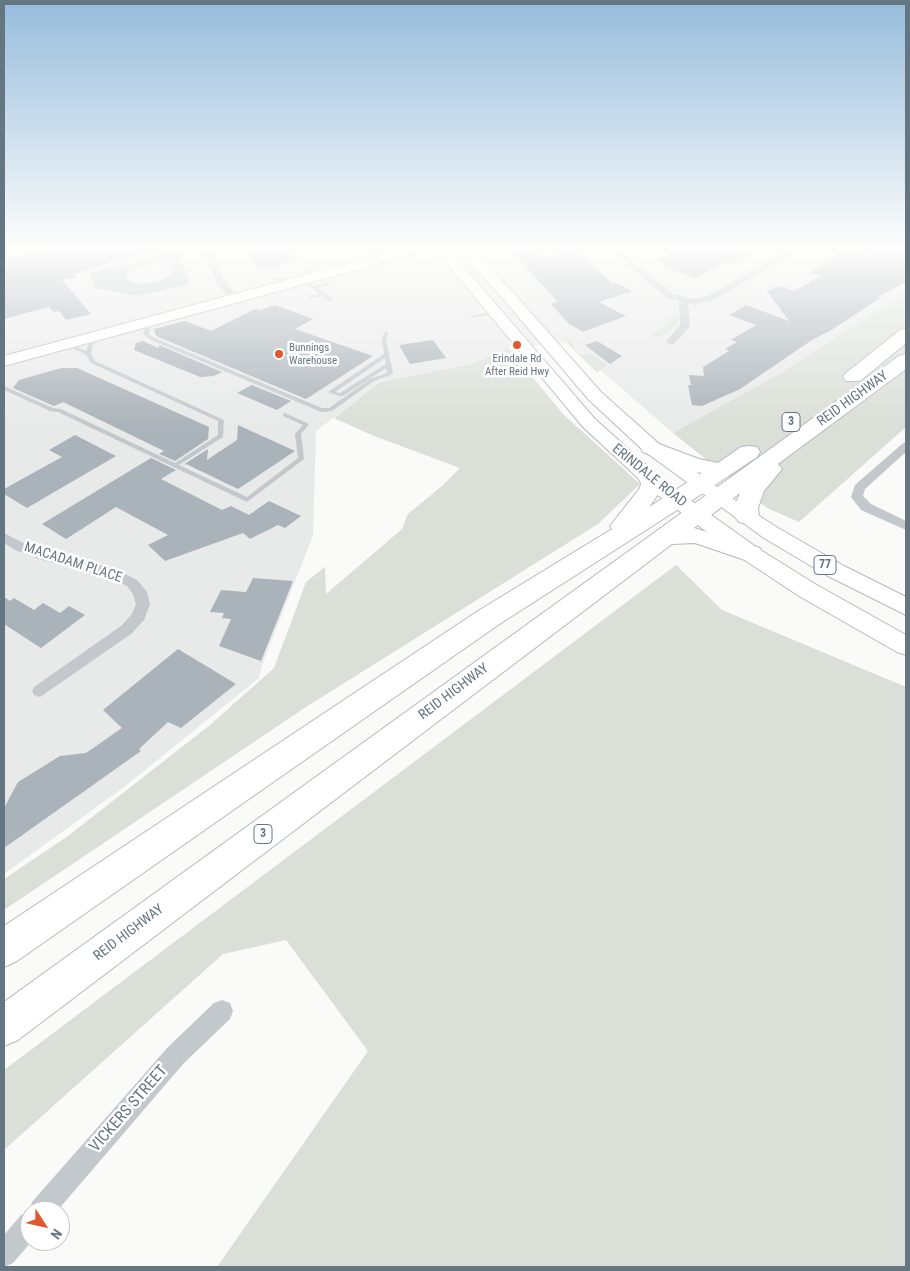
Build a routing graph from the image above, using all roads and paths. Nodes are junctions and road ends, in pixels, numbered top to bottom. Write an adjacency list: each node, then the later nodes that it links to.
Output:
1 (175, 308): 13 (main road)
2 (191, 308): 8 (main road)
3 (493, 308): 6 (main road, ERINDALE ROAD / 77)
4 (519, 308): 23 (main road, ERINDALE ROAD / 77)
5 (685, 308): 11 (street)
6 (496, 312): 7 (lane); 26 (main road, ERINDALE ROAD / 77)
7 (471, 317)
8 (151, 322): 12 (main road); 14 (lane); 18 (lane)
9 (386, 332): 15 (lane)
10 (906, 334): 25 (highway, REID HIGHWAY / 3)
11 (671, 342)
12 (62, 346): 14 (lane); 17 (main road)
13 (4, 350)
14 (88, 354): 24 (lane)
15 (385, 355): 18 (lane); 18 (lane)
16 (906, 360): 21 (highway, REID HIGHWAY / 3)
17 (4, 361)
18 (387, 365)
19 (4, 388): 24 (lane)
20 (285, 414): 24 (lane)
21 (798, 440): 27 (highway, REID HIGHWAY / 3); 29 (highway)
22 (906, 446): 30 (street)
23 (651, 447): 25 (highway); 27 (main road, ERINDALE ROAD / 77)
24 (175, 465)
25 (723, 470): 27 (highway, REID HIGHWAY / 3)
26 (648, 478): 28 (main road, ERINDALE ROAD / 77); 33 (highway)
27 (710, 491): 28 (highway, REID HIGHWAY / 3); 29 (main road, ERINDALE ROAD / 77)
28 (686, 507): 32 (highway, REID HIGHWAY / 3); 33 (highway, REID HIGHWAY / 3); 34 (main road, ERINDALE ROAD / 77)
29 (747, 517): 35 (main road, ERINDALE ROAD / 77)
30 (906, 526)
31 (4, 537): 37 (street, MACADAM PLACE)
32 (665, 537): 34 (highway); 40 (highway, REID HIGHWAY / 3)
33 (605, 546): 38 (highway, REID HIGHWAY / 3)
34 (751, 554): 36 (main road, ERINDALE ROAD / 77)
35 (906, 607)
36 (906, 646)
37 (40, 691)
38 (4, 948)
39 (222, 1011): 41 (street, VICKERS STREET)
40 (4, 1026)
41 (50, 1201)
42 (20, 1236): 43 (street)
43 (4, 1254)

